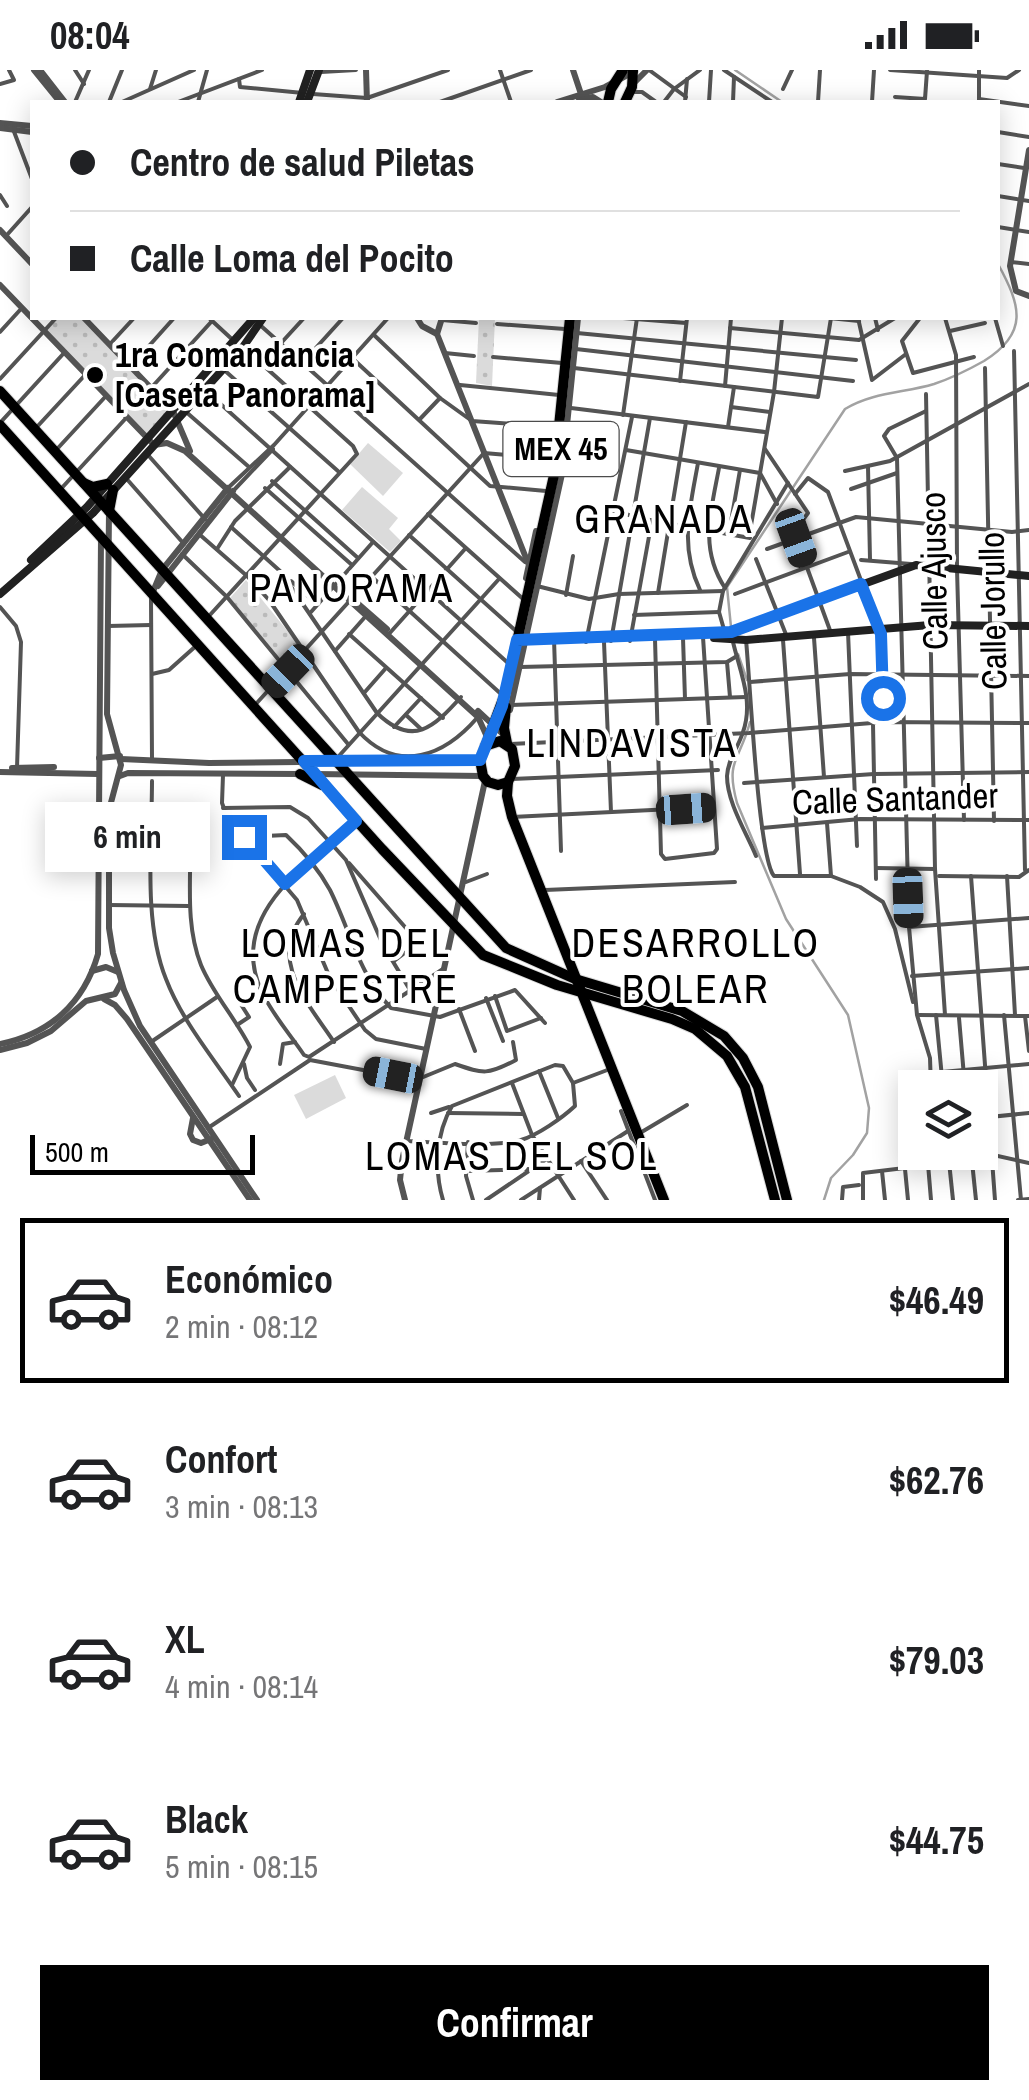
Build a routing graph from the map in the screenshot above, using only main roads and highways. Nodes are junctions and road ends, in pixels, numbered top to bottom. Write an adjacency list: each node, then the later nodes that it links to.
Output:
1 (316, 71): 3 (main road)
2 (631, 80): 4 (main road)
3 (307, 96)
4 (606, 100)
5 (255, 320): 8 (main road)
6 (572, 320): 13 (main road, MEX 45)
7 (572, 320): 13 (main road, MEX 45)
8 (239, 344): 10 (main road); 10 (main road)
9 (0, 392): 14 (main road)
10 (179, 413): 12 (main road)
11 (0, 424): 17 (main road)
12 (151, 441): 15 (main road); 15 (main road)
13 (558, 454): 18 (main road, MEX 45); 18 (main road, MEX 45)
14 (79, 478): 15 (main road); 16 (main road)
15 (112, 485): 16 (main road); 16 (main road)
16 (102, 504): 17 (main road); 27 (main road)
17 (83, 517): 20 (main road); 28 (main road)
18 (533, 575): 25 (main road, MEX 45)
19 (1029, 576): 22 (main road)
20 (0, 591)
21 (1029, 626): 26 (main road)
22 (741, 630): 23 (main road); 26 (main road)
23 (729, 636): 24 (main road); 24 (main road); 26 (main road)
24 (630, 638): 25 (main road)
25 (519, 640): 29 (main road, MEX 45); 29 (main road, MEX 45)
26 (744, 640)
27 (269, 689): 28 (main road); 35 (main road)
28 (253, 703): 34 (main road)
29 (491, 719): 30 (main road, MEX 45); 31 (main road, MEX 45)
30 (507, 741): 31 (main road); 33 (main road)
31 (487, 743): 33 (main road)
32 (300, 774): 34 (main road)
33 (506, 782): 37 (main road); 38 (main road)
34 (326, 787): 36 (main road)
35 (497, 938): 36 (main road); 37 (main road)
36 (483, 955): 38 (main road)
37 (557, 965): 38 (main road)
38 (574, 987): 39 (main road); 40 (main road); 41 (main road); 45 (main road)
39 (594, 995): 40 (main road); 44 (main road)
40 (587, 1010): 41 (main road)
41 (607, 1070): 42 (main road)
42 (626, 1114): 43 (main road); 43 (main road)
43 (659, 1200)
44 (775, 1200)
45 (787, 1200)

